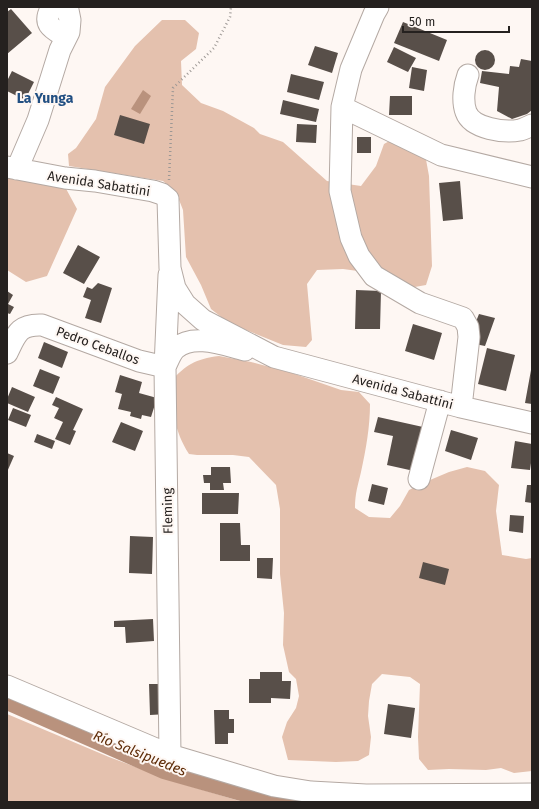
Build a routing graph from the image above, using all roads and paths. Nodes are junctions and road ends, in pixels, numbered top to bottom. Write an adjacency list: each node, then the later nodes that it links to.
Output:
1 (57, 7): 5 (street)
2 (61, 7): 5 (street)
3 (231, 7): 11 (path)
4 (378, 7): 7 (street)
5 (66, 37): 9 (street)
6 (468, 75): 8 (street)
7 (342, 108): 10 (street); 17 (street)
8 (532, 125)
9 (12, 168): 11 (street, Avenida Sabattini)
10 (532, 177)
11 (168, 199): 12 (street, Avenida Sabattini)
12 (170, 268): 14 (street, Avenida Sabattini); 15 (street, Fleming)
13 (7, 353): 15 (street, Pedro Ceballos)
14 (274, 357): 15 (street, Avenida Sabattini); 16 (street, Avenida Sabattini)
15 (165, 367): 21 (street, Fleming)
16 (440, 402): 17 (street, Avenida Sabattini); 19 (street)
17 (461, 407): 18 (street, Avenida Sabattini)
18 (532, 423)
19 (419, 480)
20 (7, 686): 21 (street)
21 (170, 754): 22 (street)
22 (532, 794)

